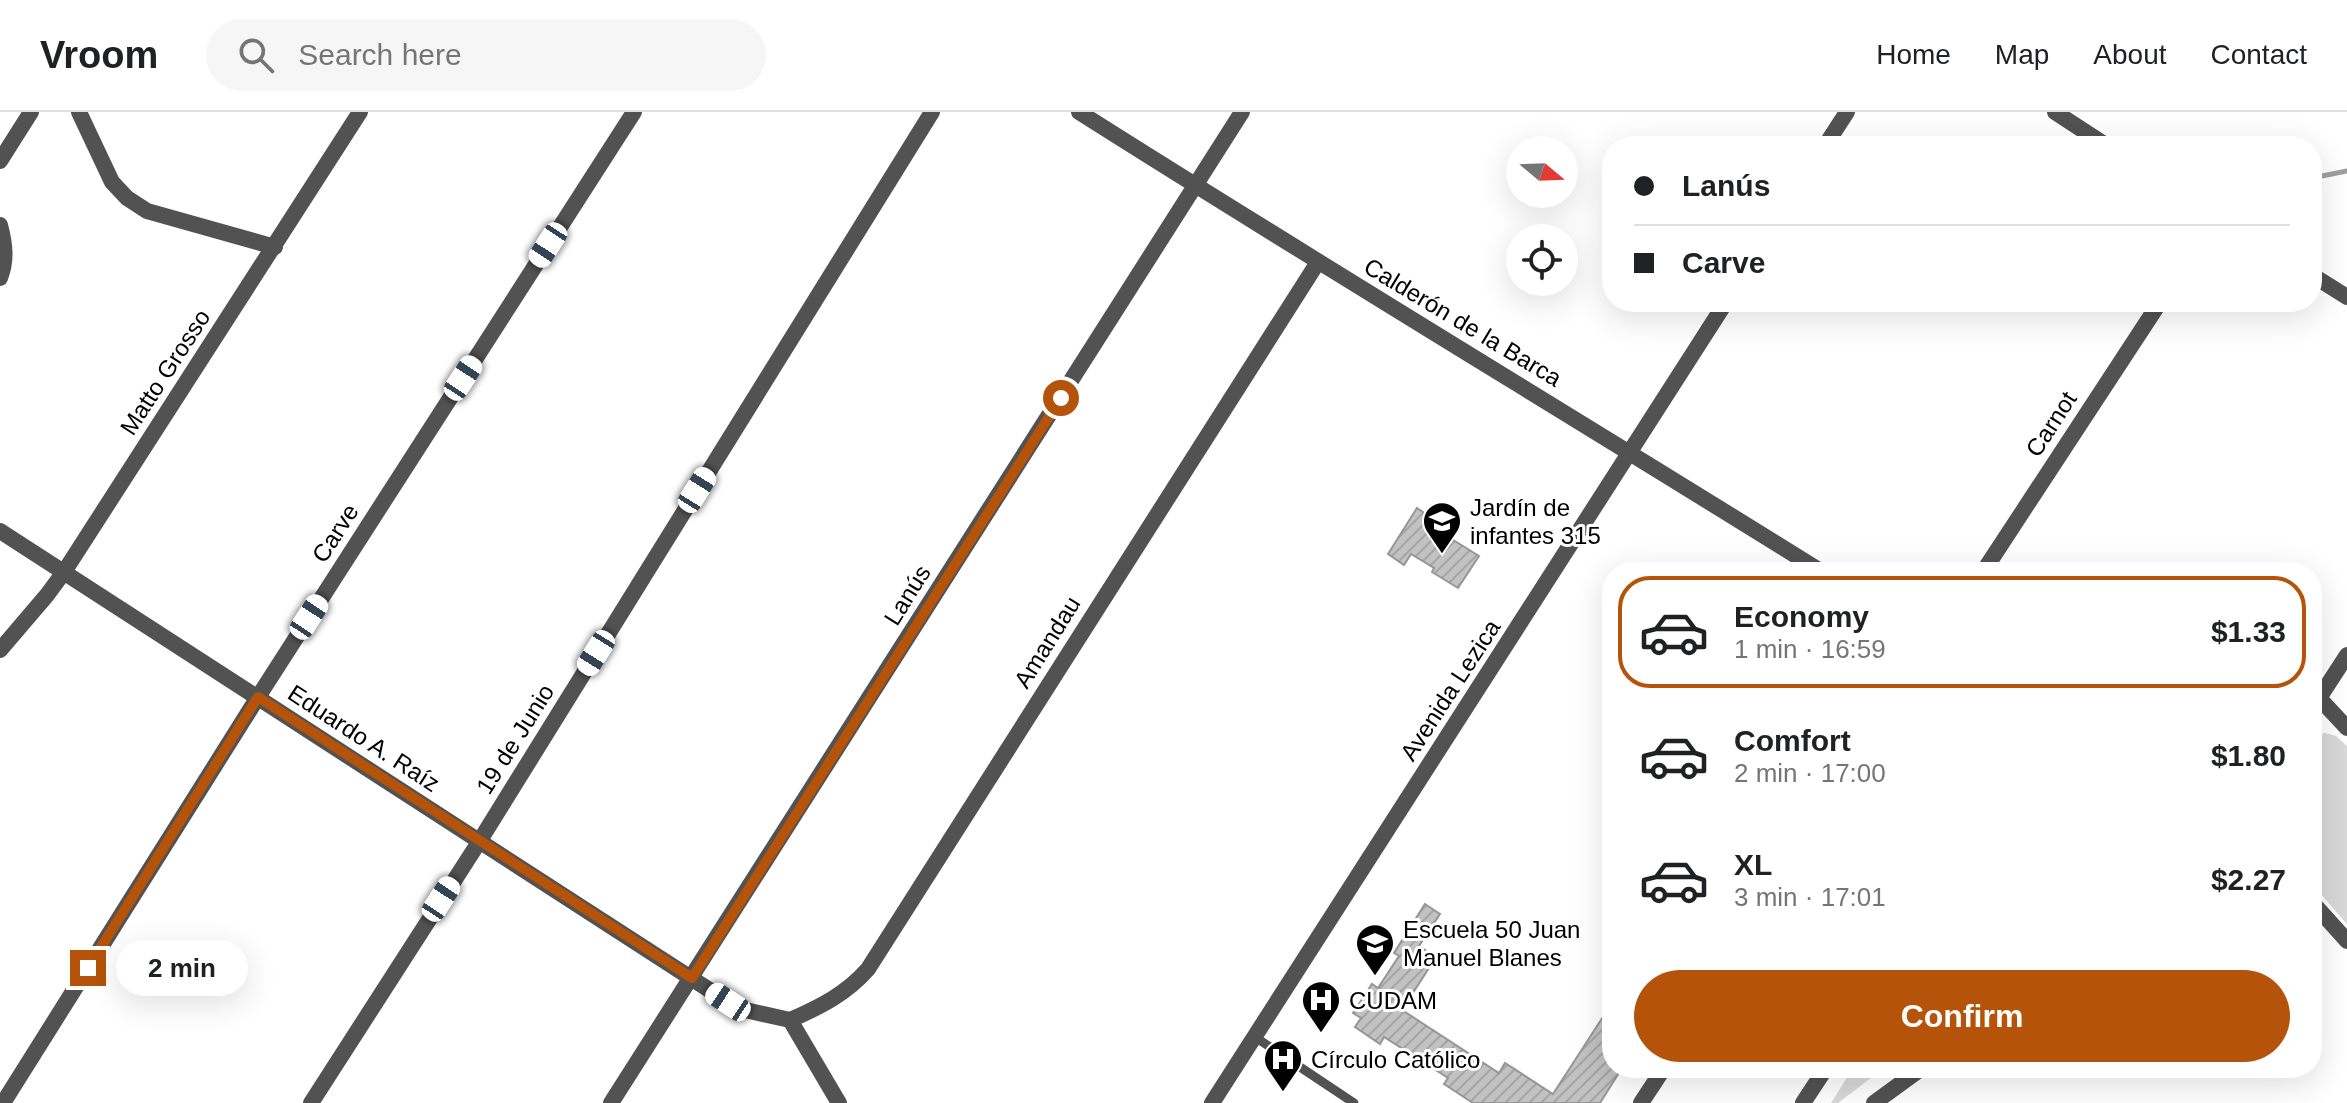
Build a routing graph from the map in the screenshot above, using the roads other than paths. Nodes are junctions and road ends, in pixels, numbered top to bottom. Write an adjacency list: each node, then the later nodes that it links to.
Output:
1 (31, 112): 12 (street)
2 (79, 112): 15 (street)
3 (360, 112): 15 (street, Matto Grosso)
4 (634, 112): 30 (street, Carve)
5 (932, 112): 33 (street, 19 de Junio)
6 (1079, 112): 13 (street, Calderón de la Barca)
7 (1242, 112): 13 (street, Lanús)
8 (1847, 112): 10 (street)
9 (2055, 112): 11 (street)
10 (1831, 136)
11 (2092, 136)
12 (0, 161)
13 (1196, 186): 16 (street, Calderón de la Barca); 36 (street, Lanús)
14 (0, 225): 17 (street)
15 (275, 247): 26 (street, Matto Grosso)
16 (1318, 262): 22 (street, Calderón de la Barca); 37 (street, Amandau)
17 (0, 278)
18 (2322, 281): 19 (street)
19 (2347, 297)
20 (1720, 312): 22 (street, Avenida Lezica)
21 (2153, 312): 25 (street, Carnot)
22 (1631, 453): 24 (street, Calderón de la Barca); 38 (street, Avenida Lezica)
23 (0, 531): 26 (street, Eduardo A. Raíz)
24 (1806, 562)
25 (1990, 562)
26 (64, 572): 27 (street, Matto Grosso); 30 (street, Eduardo A. Raíz)
27 (0, 650)
28 (2347, 655): 29 (street)
29 (2322, 694)
30 (258, 697): 33 (street, Eduardo A. Raíz); 42 (street, Carve)
31 (2322, 708): 32 (street)
32 (2347, 728)
33 (479, 842): 36 (street, Eduardo A. Raíz); 43 (street, 19 de Junio)
34 (2322, 913): 35 (street)
35 (2347, 941)
36 (692, 978): 37 (street, Eduardo A. Raíz); 44 (street, Lanús)
37 (790, 1020): 45 (street)
38 (1255, 1037): 46 (street, Avenida Lezica); 47 (lane)
39 (1657, 1078): 48 (street)
40 (1819, 1078): 49 (street)
41 (1908, 1078): 50 (street)
42 (3, 1103)
43 (311, 1103)
44 (611, 1103)
45 (839, 1103)
46 (1212, 1103)
47 (1354, 1103)
48 (1641, 1103)
49 (1803, 1103)
50 (1874, 1103)

